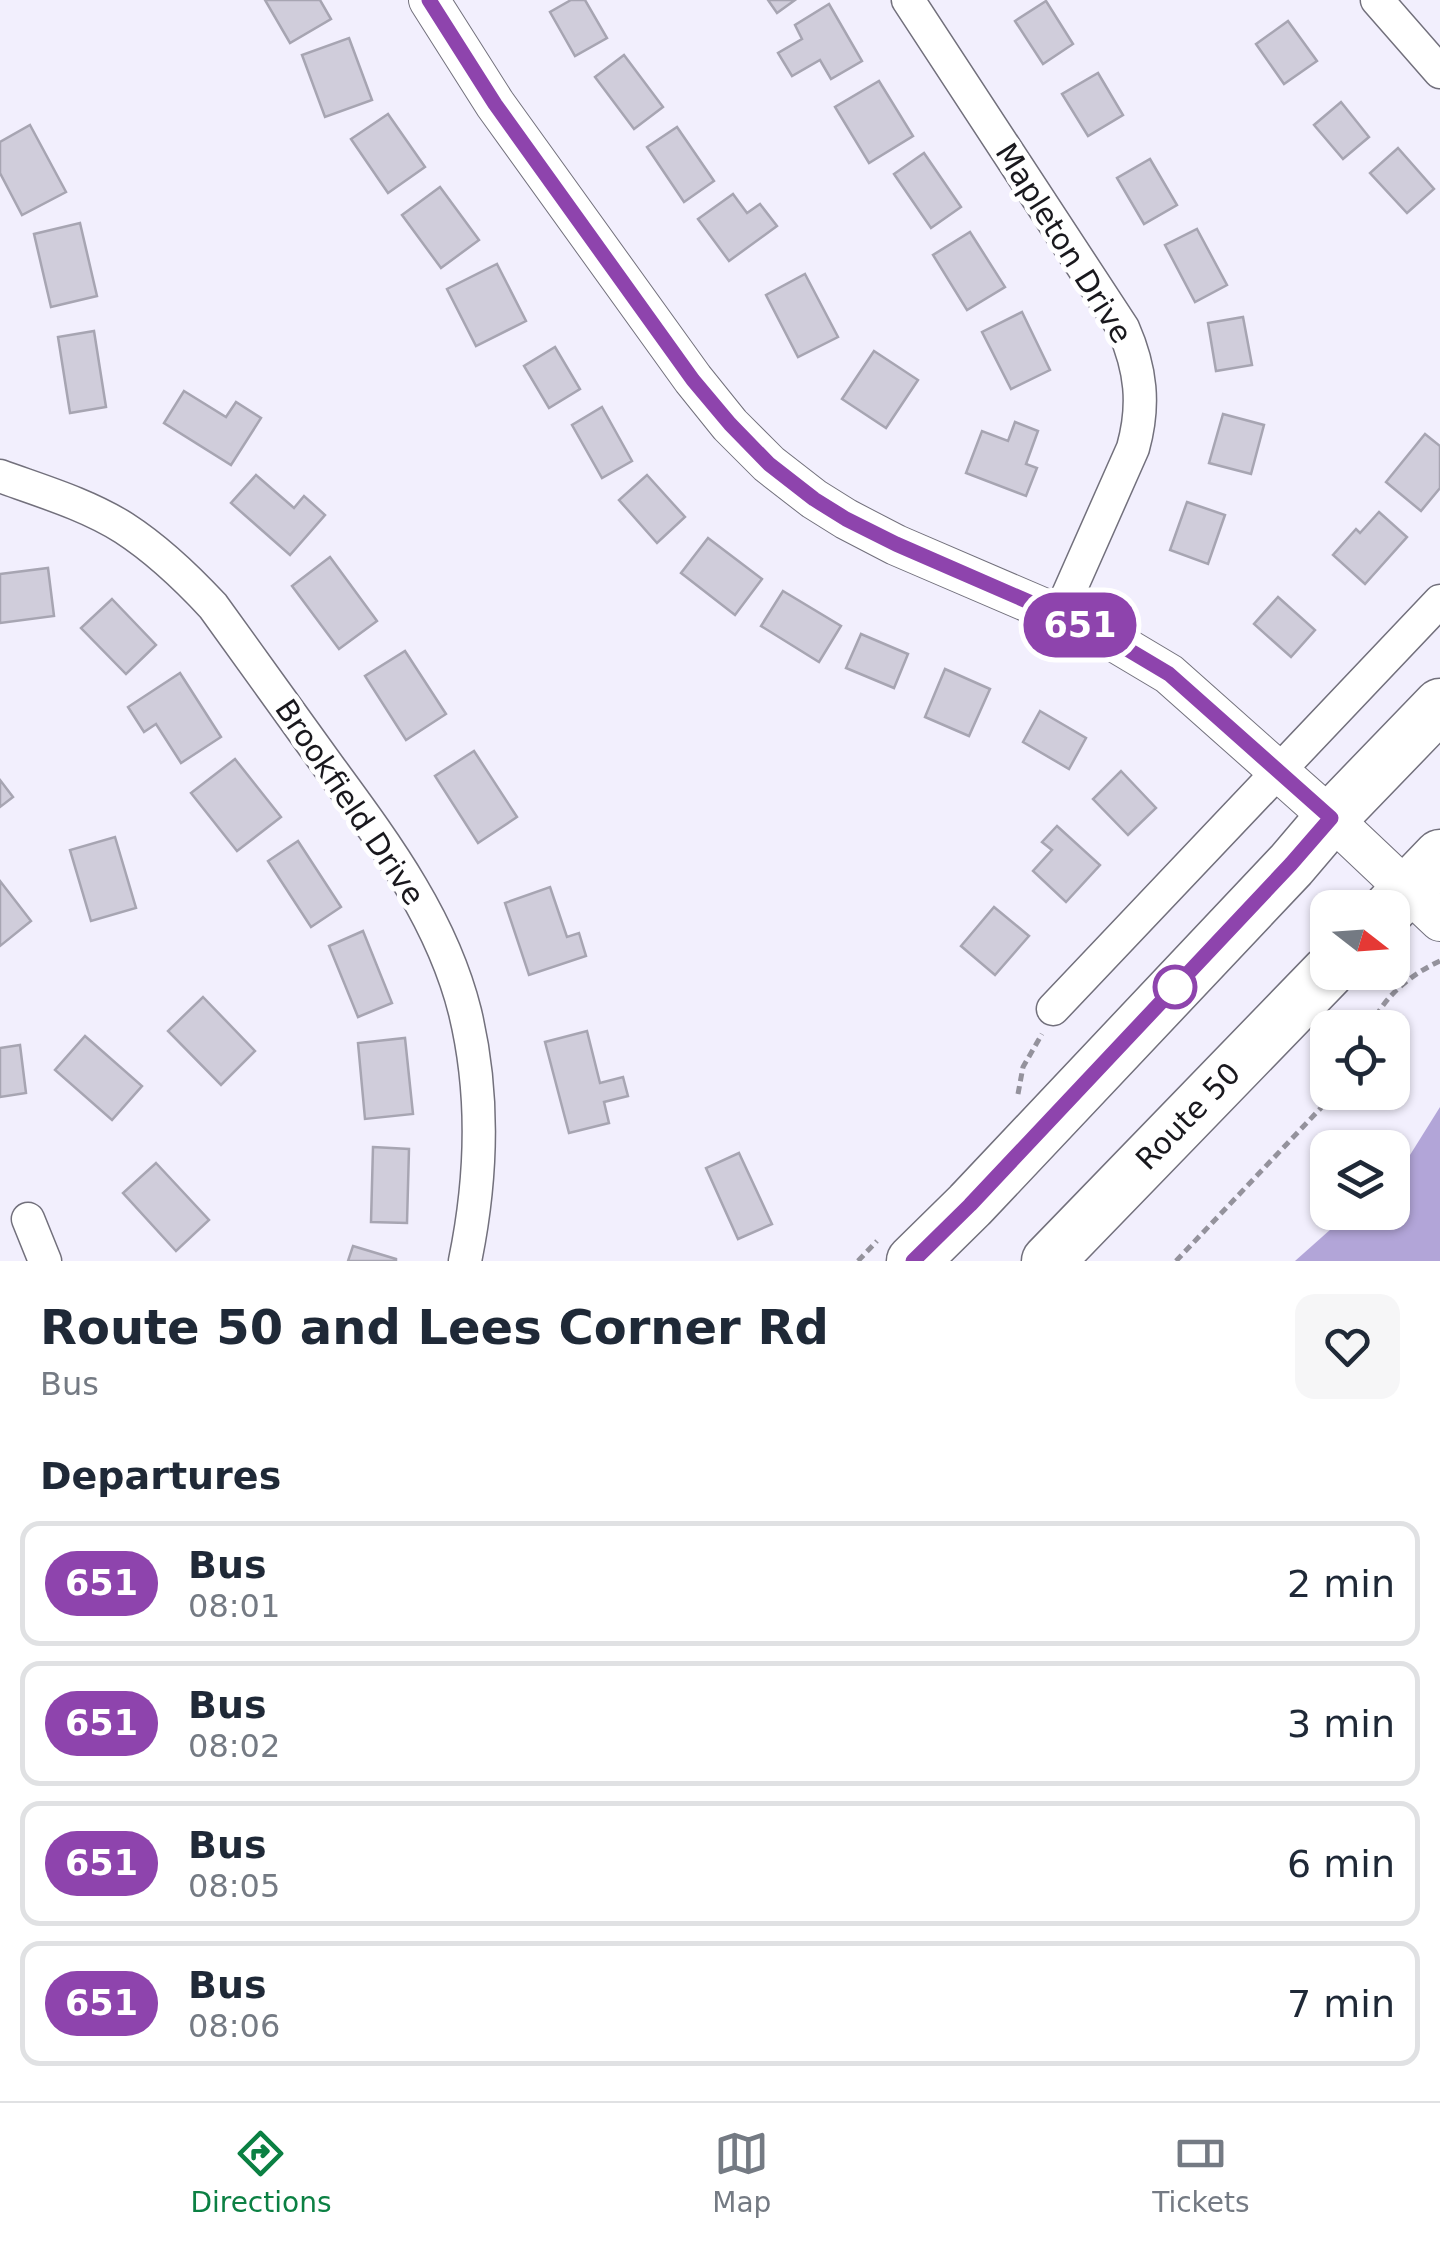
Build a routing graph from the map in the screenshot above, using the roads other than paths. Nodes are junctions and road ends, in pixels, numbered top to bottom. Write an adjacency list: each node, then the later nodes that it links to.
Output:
1 (429, 0): 7 (street)
2 (908, 0): 7 (street, Mapleton Drive)
3 (1377, 0): 4 (street)
4 (1440, 72)
5 (0, 476): 16 (street, Brookfield Drive)
6 (1440, 601): 9 (street)
7 (1059, 615): 9 (street)
8 (1440, 705): 10 (highway)
9 (1278, 772): 10 (street); 13 (street)
10 (1331, 818): 11 (street); 17 (highway)
11 (1419, 894)
12 (1311, 990): 18 (highway, Route 50)
13 (1053, 1009)
14 (28, 1219): 15 (street)
15 (44, 1261)
16 (465, 1261)
17 (913, 1261)
18 (1048, 1261)

